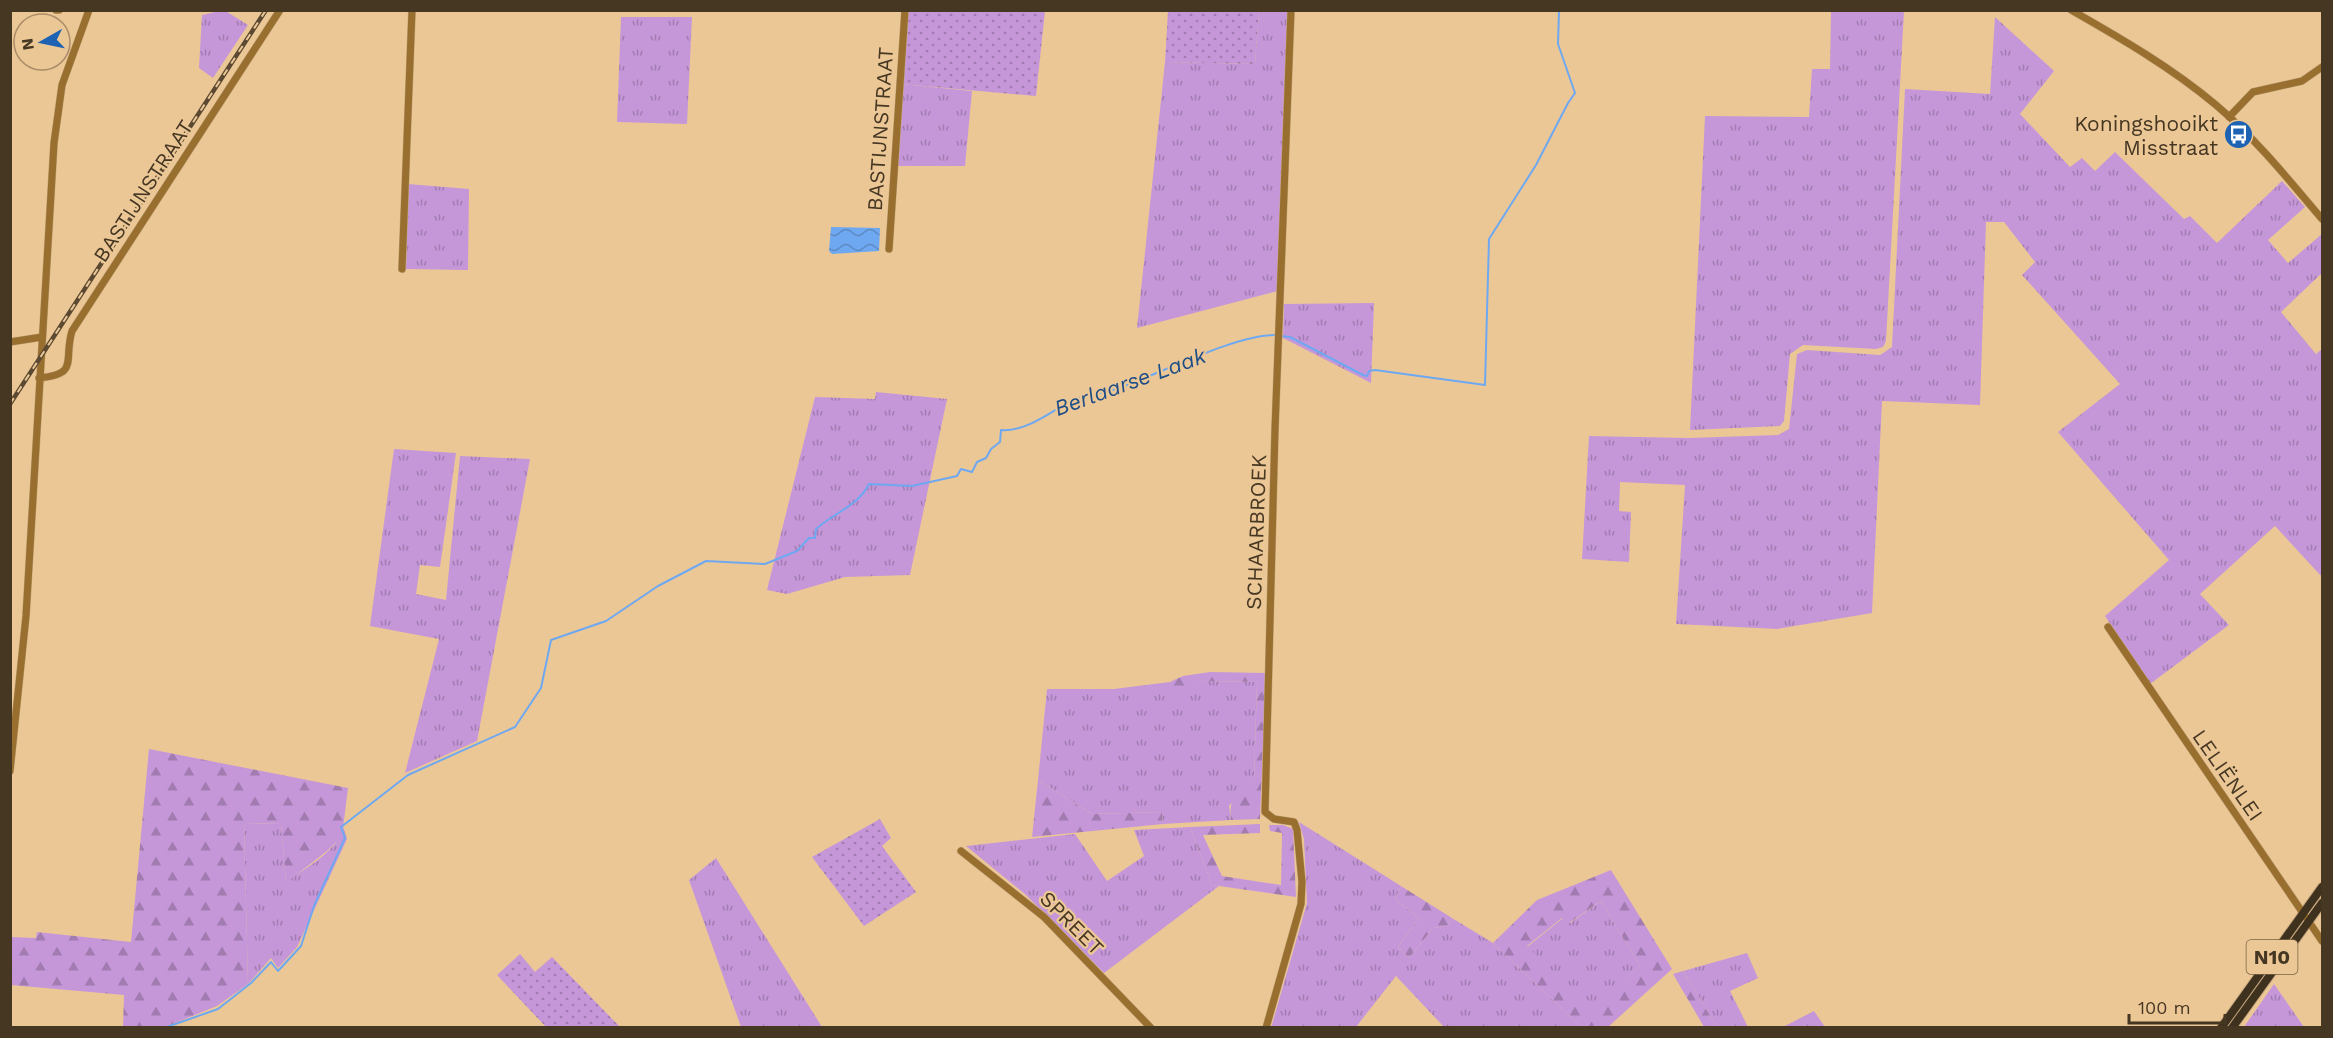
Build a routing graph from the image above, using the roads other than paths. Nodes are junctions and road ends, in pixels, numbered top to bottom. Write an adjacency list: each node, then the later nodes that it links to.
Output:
1 (89, 10): 12 (street)
2 (280, 10): 14 (street, BASTIJNSTRAAT)
3 (412, 10): 11 (street)
4 (905, 10): 10 (street, BASTIJNSTRAAT)
5 (1292, 10): 24 (street, SCHAARBROEK)
6 (2071, 10): 8 (street)
7 (2322, 67): 8 (street)
8 (2229, 117): 9 (street)
9 (2322, 219)
10 (889, 249)
11 (402, 268)
12 (42, 337): 13 (street); 14 (street)
13 (10, 342)
14 (39, 378): 16 (street)
15 (2108, 627): 20 (street, LELIËNLEI)
16 (10, 771)
17 (961, 851): 23 (street, SPREET)
18 (2322, 887): 20 (main road, N10)
19 (2322, 903): 21 (main road, N10)
20 (2304, 913): 21 (street, LELIËNLEI); 25 (main road, N10)
21 (2309, 921): 22 (street, LELIËNLEI); 26 (main road, N10)
22 (2322, 941)
23 (1151, 1028)
24 (1266, 1028)
25 (2221, 1028)
26 (2232, 1028)

